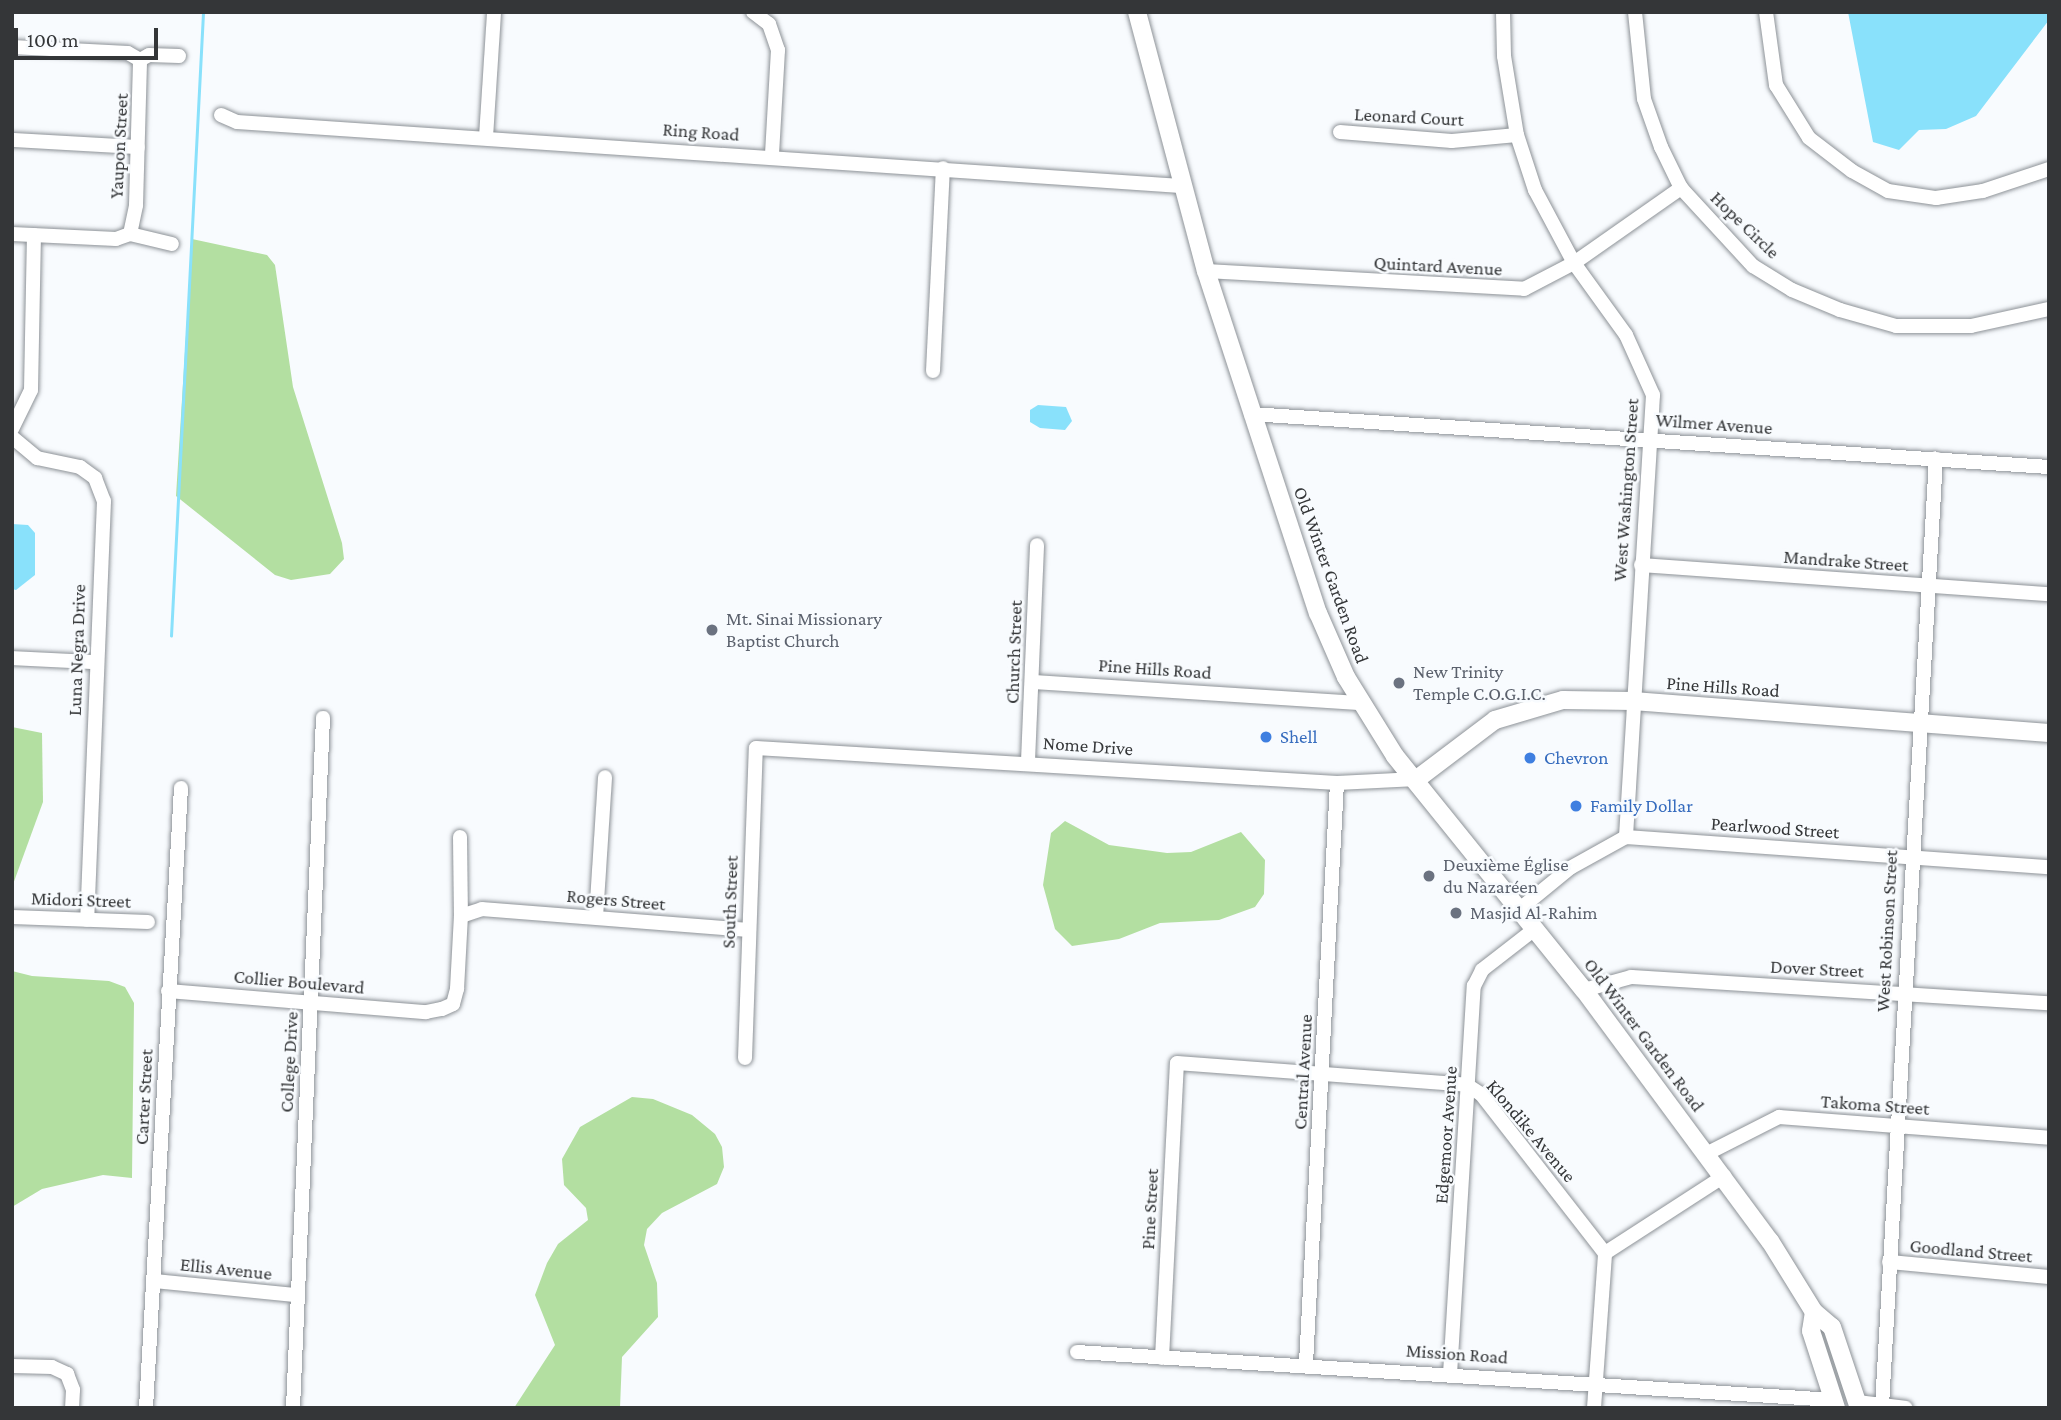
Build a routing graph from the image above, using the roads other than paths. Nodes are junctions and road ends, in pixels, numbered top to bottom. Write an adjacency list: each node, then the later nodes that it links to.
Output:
1 (494, 12): 13 (street)
2 (753, 12): 16 (street)
3 (1138, 12): 19 (main road, Old Winter Garden Road)
4 (1503, 12): 12 (street, West Washington Street)
5 (1635, 12): 20 (street, Hope Circle)
6 (1766, 12): 18 (street)
7 (12, 47): 9 (street)
8 (179, 56): 9 (street)
9 (140, 60): 15 (street, Yaupon Street)
10 (221, 115): 13 (street, Ring Road)
11 (1340, 132): 12 (street, Leonard Court)
12 (1517, 135): 25 (street, West Washington Street)
13 (486, 137): 16 (street, Ring Road)
14 (12, 140): 15 (street)
15 (138, 147): 22 (street, Yaupon Street)
16 (772, 155): 17 (street, Ring Road)
17 (943, 168): 19 (street, Ring Road); 28 (street)
18 (2049, 169)
19 (1181, 186): 26 (main road, Old Winter Garden Road)
20 (1681, 188): 25 (street, Quintard Avenue); 27 (street, Hope Circle)
21 (12, 234): 23 (street)
22 (130, 234): 23 (street); 24 (street)
23 (34, 235): 30 (street)
24 (172, 244)
25 (1574, 263): 26 (street, Quintard Avenue); 32 (street, West Washington Street)
26 (1206, 271): 29 (main road, Old Winter Garden Road)
27 (2047, 313)
28 (933, 371)
29 (1251, 414): 32 (street, Wilmer Avenue); 43 (main road, Old Winter Garden Road)
30 (12, 429)
31 (12, 437): 40 (street, Luna Negra Drive)
32 (1650, 439): 33 (street, Wilmer Avenue); 36 (street, West Washington Street)
33 (1936, 459): 34 (street, Wilmer Avenue); 37 (street, West Robinson Street)
34 (2049, 467)
35 (1037, 545): 41 (street, Church Street)
36 (1641, 565): 37 (street, Mandrake Street); 42 (street, West Washington Street)
37 (1928, 587): 38 (street, Mandrake Street); 45 (street, West Robinson Street)
38 (2049, 594)
39 (12, 658): 40 (street)
40 (95, 662): 61 (street, Luna Negra Drive)
41 (1033, 682): 43 (street, Pine Hills Road); 48 (street, Church Street)
42 (1633, 701): 45 (main road, Pine Hills Road); 50 (main road, Pine Hills Road); 54 (street, West Washington Street)
43 (1359, 703): 50 (main road, Old Winter Garden Road)
44 (323, 718): 68 (street, College Drive)
45 (1917, 723): 46 (main road, Pine Hills Road); 55 (street, West Robinson Street)
46 (2049, 733)
47 (756, 748): 48 (street, Nome Drive); 64 (street, South Street)
48 (1028, 761): 51 (street, Nome Drive)
49 (605, 777): 60 (street)
50 (1416, 779): 51 (street, Nome Drive); 57 (main road, Old Winter Garden Road)
51 (1337, 783): 72 (street, Central Avenue)
52 (181, 788): 66 (street, Carter Street)
53 (460, 837): 58 (street)
54 (1626, 837): 55 (street, Pearlwood Street); 57 (street)
55 (1910, 857): 56 (street, Pearlwood Street); 67 (street, West Robinson Street)
56 (2049, 867)
57 (1521, 908): 63 (main road, Old Winter Garden Road)
58 (460, 916): 60 (street, Rogers Street); 68 (street, Collier Boulevard)
59 (12, 917): 61 (street, Midori Street)
60 (597, 917): 64 (street, Rogers Street)
61 (87, 920): 62 (street, Midori Street)
62 (148, 922)
63 (1536, 928): 65 (main road, Old Winter Garden Road); 73 (street, Edgemoor Avenue)
64 (748, 930): 70 (street, South Street)
65 (1584, 990): 67 (street, Dover Street); 76 (main road, Old Winter Garden Road)
66 (168, 991): 68 (street, Collier Boulevard); 81 (street, Carter Street)
67 (1903, 993): 69 (street, Dover Street); 74 (street, West Robinson Street)
68 (312, 1002): 82 (street, College Drive)
69 (2049, 1003)
70 (745, 1058)
71 (1177, 1063): 72 (street, Klondike Avenue); 84 (street, Pine Street)
72 (1323, 1073): 73 (street, Klondike Avenue); 85 (street, Central Avenue)
73 (1467, 1085): 78 (street, Klondike Avenue); 87 (street, Edgemoor Avenue)
74 (1896, 1125): 75 (street, Takoma Street); 76 (street, Takoma Street); 79 (street, West Robinson Street)
75 (2049, 1138)
76 (1708, 1153): 77 (main road, Old Winter Garden Road)
77 (1724, 1176): 78 (street); 89 (main road, Old Winter Garden Road)
78 (1605, 1253): 88 (street)
79 (1889, 1262): 80 (street, Goodland Street); 90 (street, West Robinson Street)
80 (2049, 1277)
81 (154, 1281): 82 (street, Ellis Avenue); 92 (street, Carter Street)
82 (295, 1295): 93 (street, College Drive)
83 (1077, 1352): 84 (street, Mission Road)
84 (1162, 1358): 85 (street, Mission Road)
85 (1306, 1363): 87 (street, Mission Road)
86 (12, 1366): 91 (street)
87 (1450, 1374): 88 (street, Mission Road)
88 (1596, 1381): 89 (street, Mission Road); 94 (street)
89 (1846, 1405): 90 (street, Mission Road)
90 (1882, 1406): 95 (street, Mission Road)
91 (72, 1408)
92 (146, 1408)
93 (293, 1408)
94 (1594, 1408)
95 (1906, 1408)

